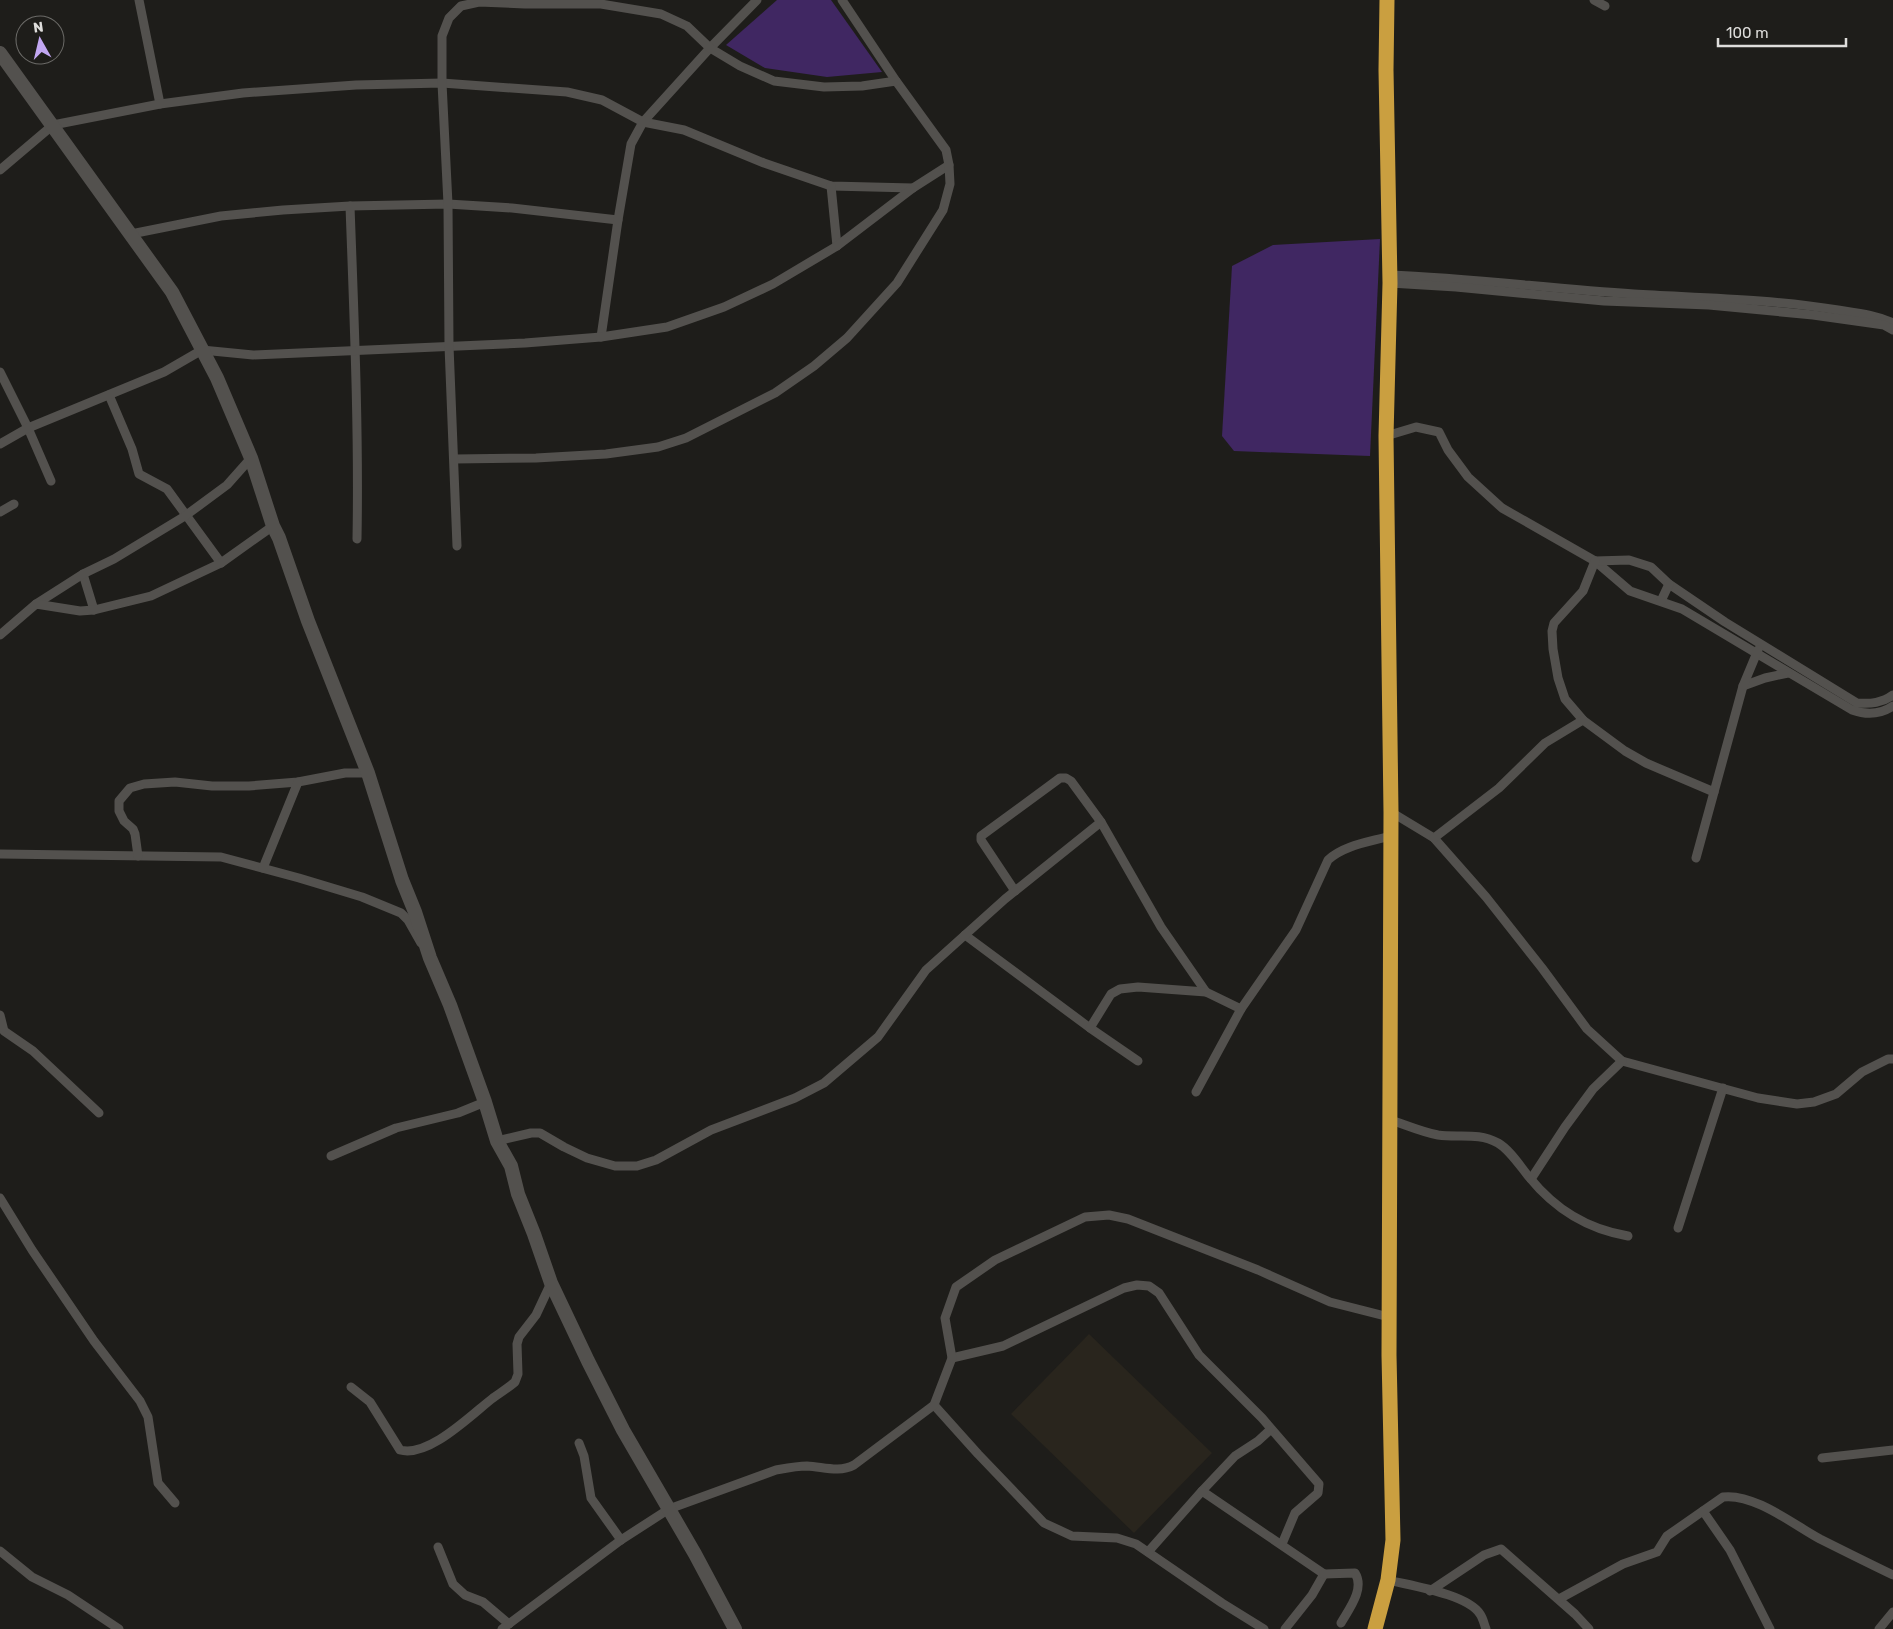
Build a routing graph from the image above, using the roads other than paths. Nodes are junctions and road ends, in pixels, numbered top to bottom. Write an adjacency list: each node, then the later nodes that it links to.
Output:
1 (139, 0): 11 (street)
2 (757, 0): 7 (street)
3 (842, 0): 9 (street)
4 (1387, 0): 23 (highway)
5 (1594, 0): 6 (street)
6 (1605, 6)
7 (710, 48): 9 (street); 10 (street); 12 (street)
8 (0, 53): 13 (street)
9 (896, 81): 14 (street)
10 (442, 83): 11 (street); 12 (street); 18 (street)
11 (160, 104): 13 (street)
12 (643, 122): 16 (street); 20 (street)
13 (53, 126): 15 (street); 21 (street)
14 (949, 165): 17 (street); 36 (street)
15 (0, 170)
16 (831, 186): 17 (street); 22 (street)
17 (913, 188): 22 (street)
18 (448, 204): 19 (street); 20 (street); 27 (street)
19 (350, 206): 21 (street); 29 (street)
20 (618, 220): 26 (street)
21 (131, 234): 28 (street)
22 (837, 246): 26 (street)
23 (1389, 279): 24 (street); 25 (street); 33 (highway)
24 (1893, 323)
25 (1893, 330)
26 (601, 337): 27 (street)
27 (449, 346): 29 (street); 36 (street)
28 (202, 350): 29 (street); 31 (street); 35 (street)
29 (355, 350): 42 (street)
30 (0, 372): 32 (street)
31 (109, 395): 32 (street); 40 (street)
32 (28, 428): 34 (street); 37 (street)
33 (1386, 436): 44 (street); 63 (highway)
34 (0, 444)
35 (251, 458): 40 (street); 41 (street)
36 (455, 459): 43 (street)
37 (51, 481)
38 (14, 504): 39 (street)
39 (0, 512)
40 (185, 516): 45 (street); 46 (street)
41 (273, 526): 45 (street); 60 (street)
42 (357, 538)
43 (457, 546)
44 (1595, 561): 47 (street); 48 (street); 59 (street)
45 (221, 563): 50 (street)
46 (83, 574): 49 (street); 50 (street)
47 (1669, 584): 48 (street); 52 (street)
48 (1661, 601): 53 (street)
49 (36, 604): 50 (street); 51 (street)
50 (94, 610)
51 (0, 635)
52 (1762, 645): 53 (street); 58 (street)
53 (1756, 654): 54 (street); 55 (street)
54 (1788, 673): 55 (street); 58 (street)
55 (1744, 686): 62 (street)
56 (1893, 695): 57 (street)
57 (1889, 705): 58 (street)
58 (1855, 707)
59 (1584, 720): 62 (street); 66 (street)
60 (368, 773): 61 (street); 73 (street)
61 (298, 782): 68 (street); 70 (street)
62 (1714, 792): 69 (street)
63 (1391, 812): 65 (highway); 66 (street)
64 (1101, 822): 71 (street); 71 (street); 74 (street)
65 (1390, 836): 75 (street); 86 (highway)
66 (1434, 838): 81 (street)
67 (0, 854): 68 (street)
68 (138, 856): 70 (street)
69 (1696, 858)
70 (263, 868): 73 (street)
71 (1015, 891): 72 (street)
72 (964, 935): 77 (street); 87 (street)
73 (430, 958): 84 (street)
74 (1206, 992): 75 (street); 77 (street)
75 (1241, 1009): 83 (street)
76 (0, 1015): 78 (street)
77 (1090, 1028): 80 (street)
78 (2, 1031): 85 (street)
79 (1893, 1059): 82 (street)
80 (1138, 1061)
81 (1622, 1061): 82 (street); 89 (street)
82 (1723, 1088): 91 (street)
83 (1196, 1092)
84 (485, 1102): 87 (street); 88 (street)
85 (99, 1113)
86 (1391, 1120): 89 (street); 94 (highway)
87 (497, 1141): 93 (street)
88 (331, 1156)
89 (1530, 1179): 92 (street)
90 (0, 1198): 103 (street)
91 (1678, 1228)
92 (1628, 1236)
93 (551, 1284): 96 (street); 104 (street)
94 (1389, 1317): 95 (street); 113 (highway)
95 (952, 1358): 97 (street); 98 (street)
96 (351, 1386)
97 (934, 1404): 104 (street); 110 (street)
98 (1271, 1429): 102 (street); 107 (street)
99 (579, 1443): 106 (street)
100 (1893, 1450): 101 (street)
101 (1822, 1458)
102 (1202, 1490): 107 (street); 110 (street)
103 (175, 1503)
104 (669, 1509): 106 (street); 120 (street)
105 (1703, 1511): 112 (street); 115 (street); 126 (street)
106 (621, 1540): 118 (street)
107 (1282, 1544): 111 (street)
108 (438, 1547): 118 (street)
109 (0, 1551): 119 (street)
110 (1148, 1552): 121 (street)
111 (1324, 1574): 117 (street); 122 (street)
112 (1893, 1574)
113 (1388, 1580): 114 (street); 123 (highway)
114 (1430, 1590): 115 (street); 124 (street)
115 (1559, 1599): 125 (street)
116 (1893, 1612): 127 (street)
117 (1341, 1623)
118 (506, 1626)
119 (120, 1629)
120 (735, 1629)
121 (1264, 1629)
122 (1285, 1629)
123 (1375, 1629)
124 (1486, 1629)
125 (1588, 1629)
126 (1770, 1629)
127 (1880, 1629)

